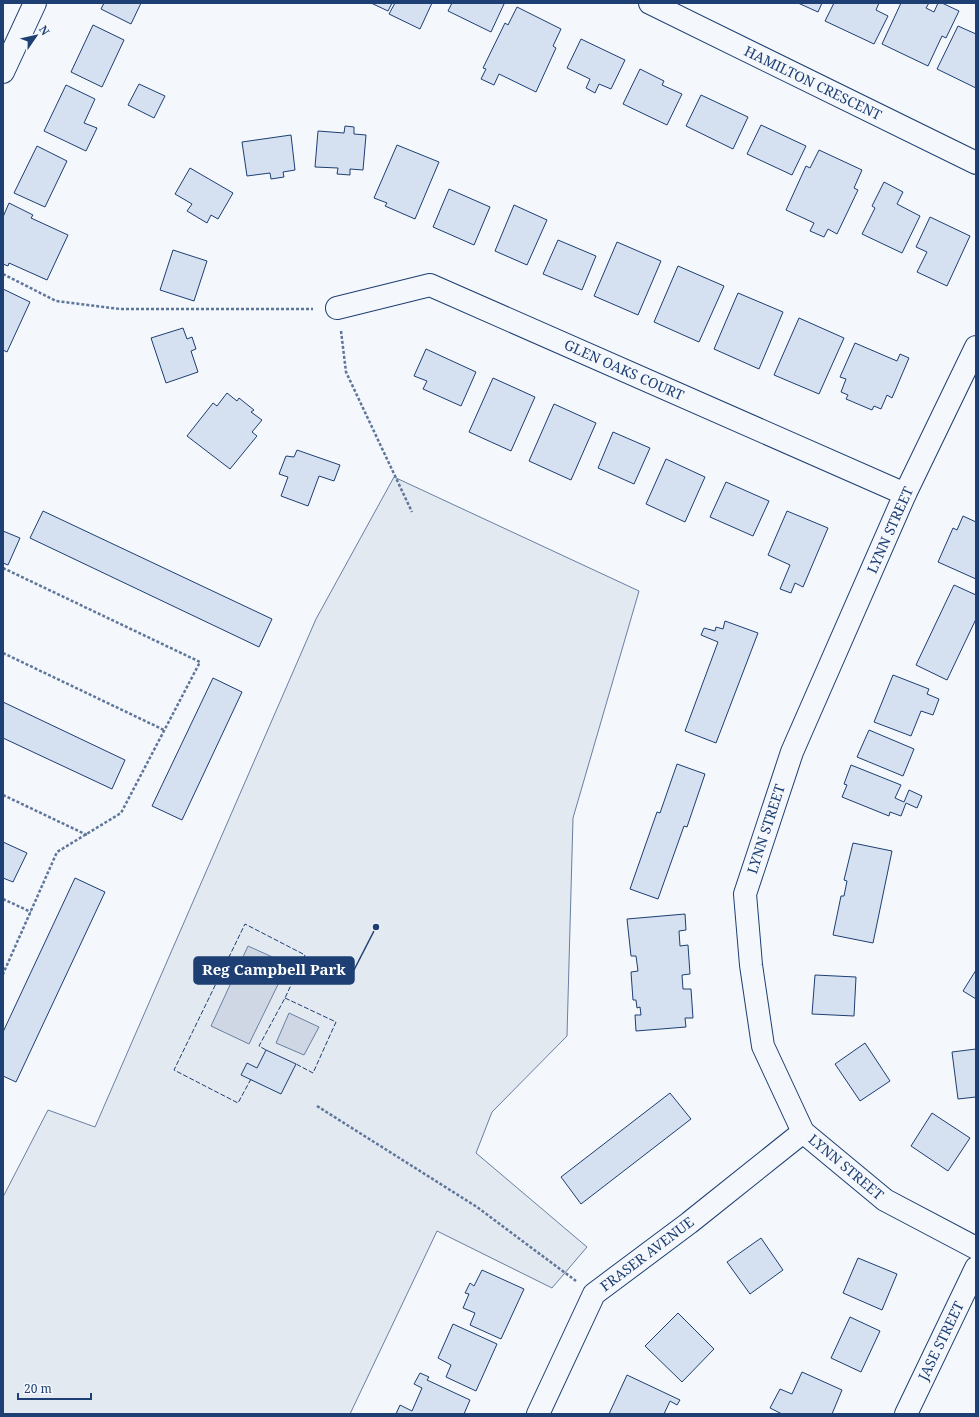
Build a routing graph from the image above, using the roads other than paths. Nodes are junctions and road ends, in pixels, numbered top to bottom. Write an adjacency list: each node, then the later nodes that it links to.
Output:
1 (35, 3): 3 (street)
2 (650, 3): 4 (street, HAMILTON CRESCENT)
3 (3, 72)
4 (976, 163)
5 (338, 308): 7 (street, GLEN OAKS COURT)
6 (976, 347): 7 (street, LYNN STREET)
7 (905, 494): 8 (street, LYNN STREET)
8 (803, 1132): 9 (street, LYNN STREET); 11 (street, FRASER AVENUE)
9 (976, 1248)
10 (976, 1268): 12 (street, JASE STREET)
11 (538, 1414)
12 (906, 1414)

